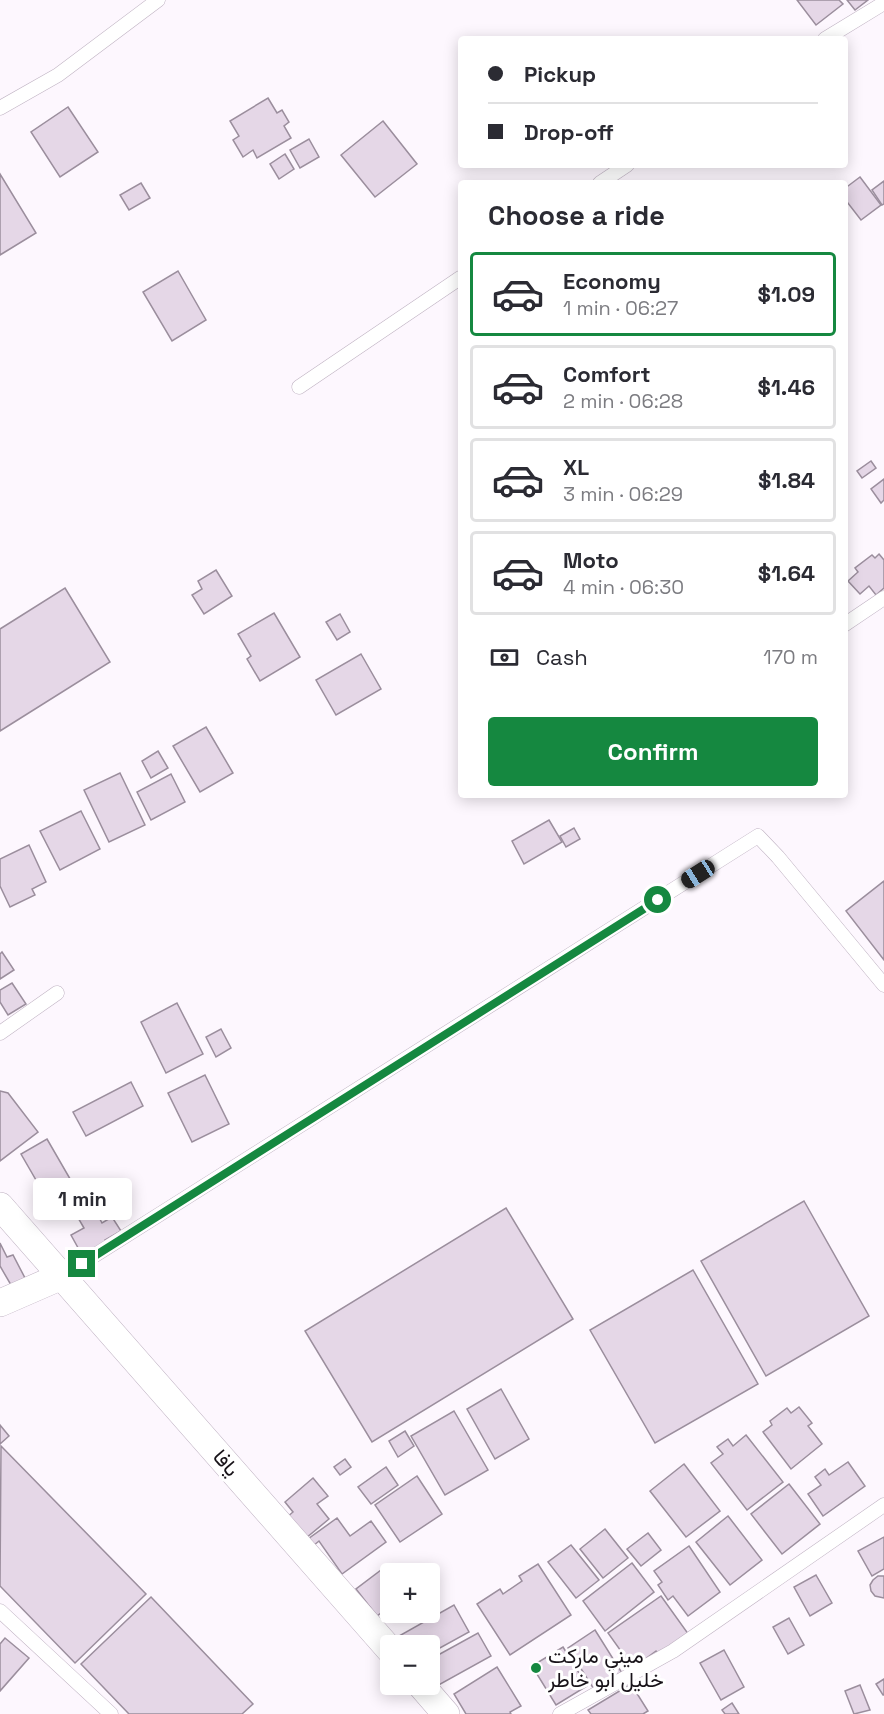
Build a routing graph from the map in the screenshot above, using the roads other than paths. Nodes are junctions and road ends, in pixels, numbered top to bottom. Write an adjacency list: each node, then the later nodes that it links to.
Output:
1 (158, 0): 4 (lane)
2 (884, 3): 3 (lane)
3 (830, 36)
4 (0, 108)
5 (622, 168): 6 (lane)
6 (604, 180)
7 (458, 279): 8 (lane)
8 (299, 387)
9 (884, 598): 10 (lane)
10 (848, 622)
11 (884, 985): 15 (lane)
12 (57, 993): 13 (lane)
13 (0, 1033)
14 (0, 1206): 15 (street, يافا)
15 (62, 1276): 16 (street); 19 (street, يافا)
16 (0, 1303)
17 (884, 1505): 23 (lane)
18 (0, 1611): 21 (lane)
19 (380, 1639)
20 (430, 1695): 22 (street)
21 (111, 1714)
22 (446, 1714)
23 (560, 1714)

